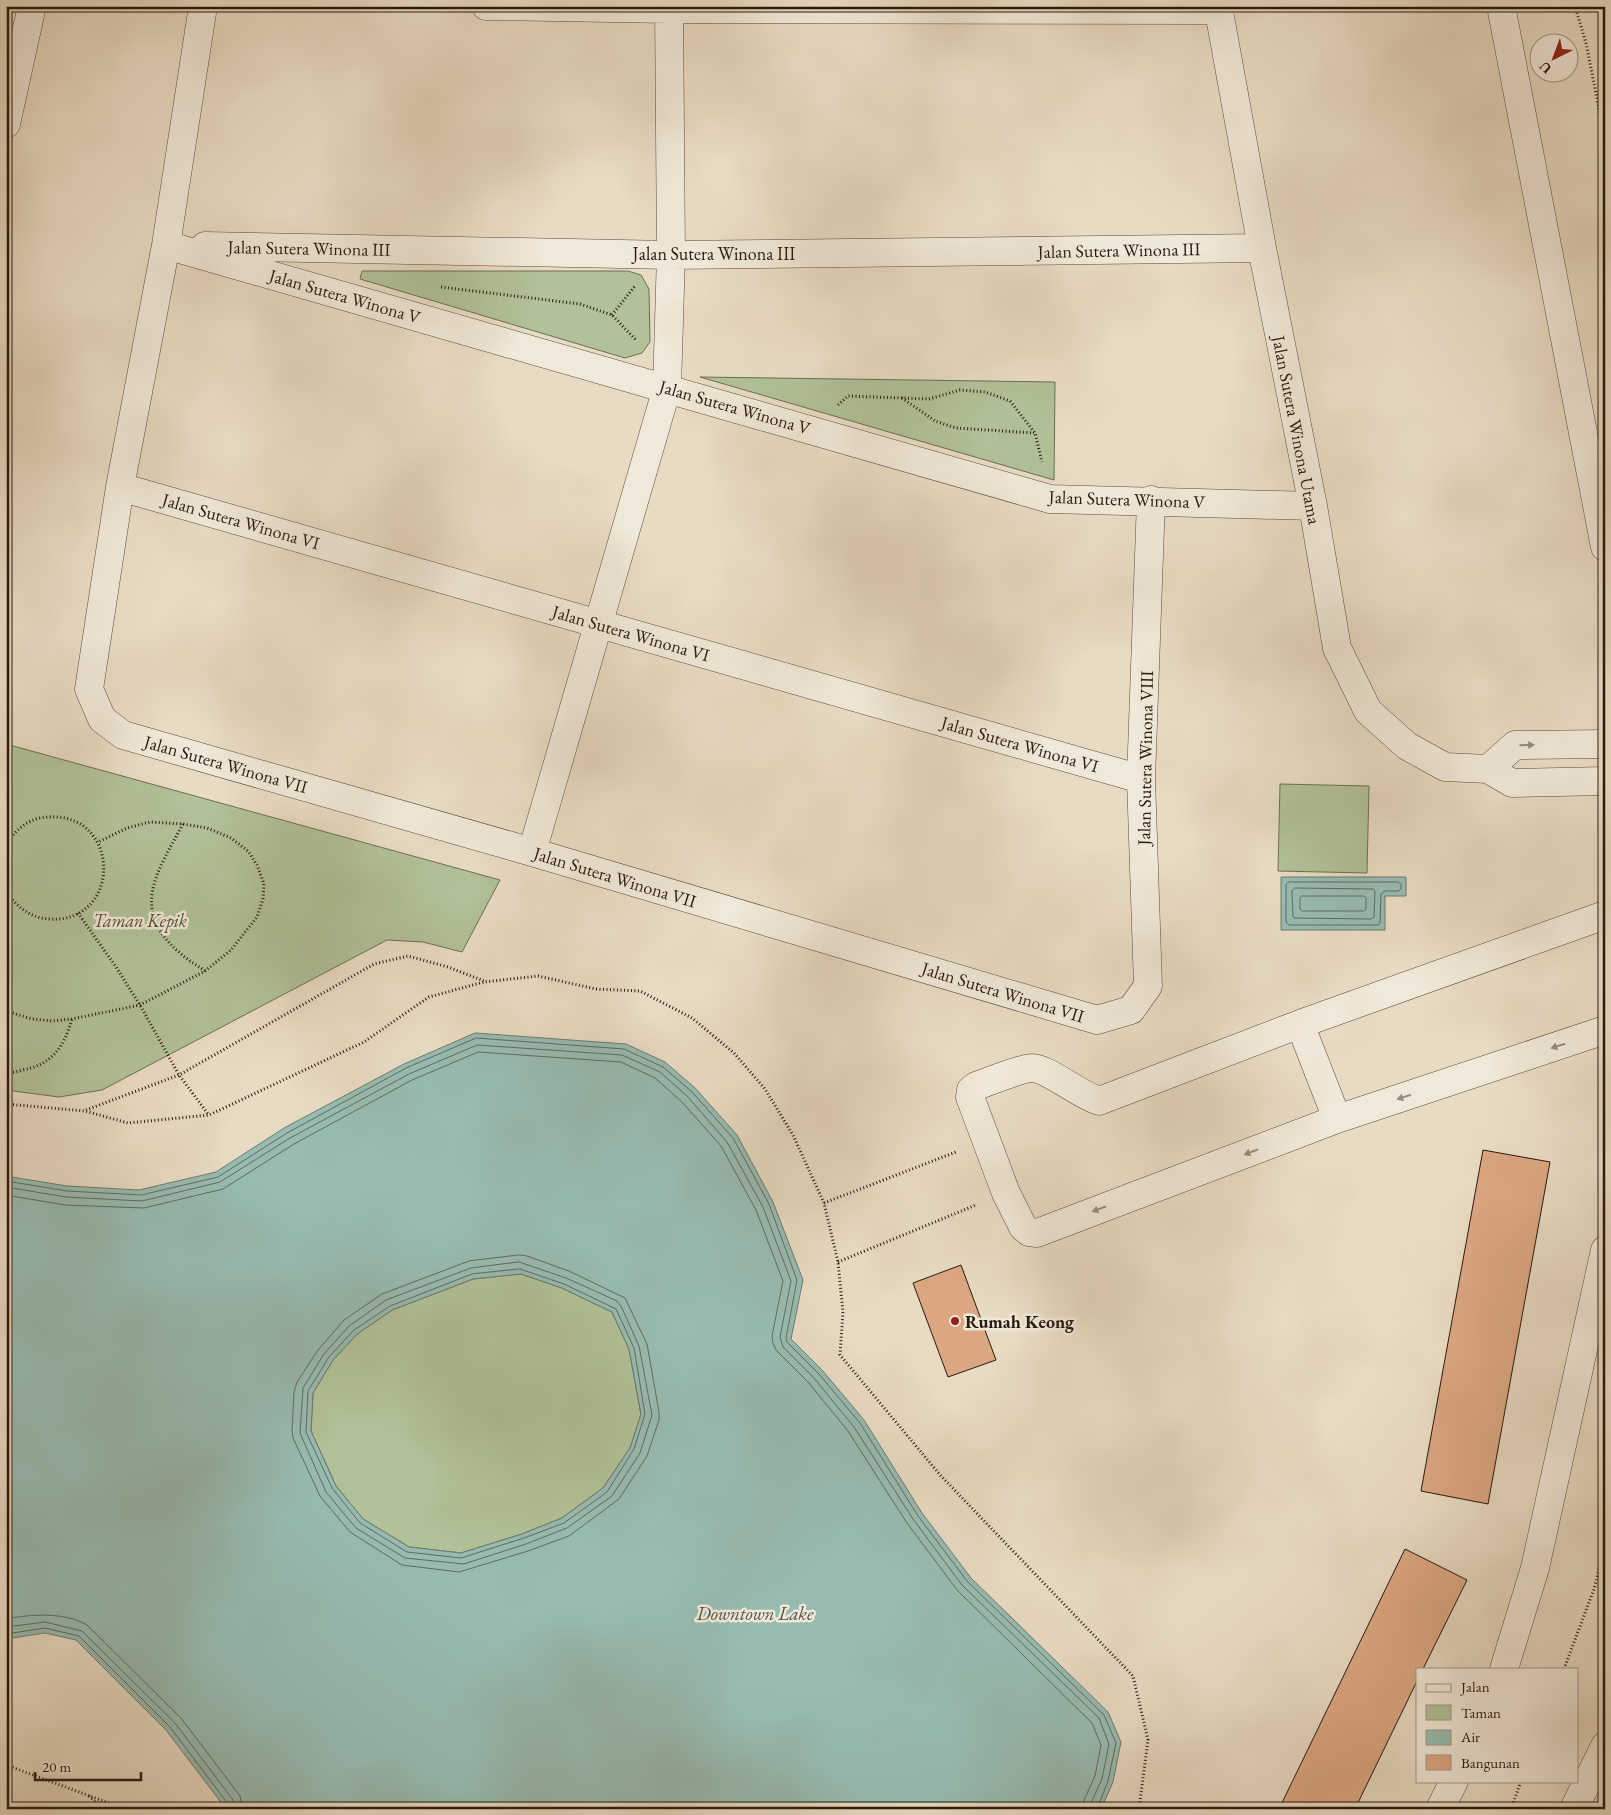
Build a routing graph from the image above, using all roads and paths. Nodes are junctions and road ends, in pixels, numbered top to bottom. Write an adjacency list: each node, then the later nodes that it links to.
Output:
1 (32, 6): 8 (street)
2 (203, 6): 10 (street)
3 (486, 6): 6 (street)
4 (1501, 6): 25 (street)
5 (1575, 6): 9 (path)
6 (669, 8): 7 (street); 13 (street)
7 (1218, 8): 11 (street, Jalan Sutera Winona Utama)
8 (6, 124)
9 (1605, 139)
10 (166, 245): 12 (street, Jalan Sutera Winona III); 15 (street, Jalan Sutera Winona V); 21 (street)
11 (1262, 248): 13 (street, Jalan Sutera Winona III); 24 (street, Jalan Sutera Winona Utama)
12 (444, 250): 13 (street, Jalan Sutera Winona III); 14 (path)
13 (671, 254): 17 (street)
14 (441, 287): 15 (path); 16 (path)
15 (437, 322): 17 (street, Jalan Sutera Winona V)
16 (637, 341)
17 (667, 388): 20 (street, Jalan Sutera Winona V); 26 (street)
18 (902, 398): 19 (path); 19 (path); 20 (path)
19 (1035, 433): 22 (path)
20 (828, 434): 22 (street, Jalan Sutera Winona V)
21 (120, 487): 26 (street, Jalan Sutera Winona VI); 34 (street, Jalan Sutera Winona VII)
22 (1050, 499): 23 (street, Jalan Sutera Winona V)
23 (1151, 500): 24 (street, Jalan Sutera Winona V); 29 (street, Jalan Sutera Winona VIII)
24 (1313, 506): 28 (street, Jalan Sutera Winona Utama)
25 (1605, 547)
26 (599, 624): 29 (street, Jalan Sutera Winona VI); 34 (street)
27 (1605, 744): 28 (street, one-way to 27)
28 (1488, 769): 30 (street, Jalan Sutera Winona Utama)
29 (1141, 779): 41 (street, Jalan Sutera Winona VIII)
30 (1605, 782)
31 (183, 824): 32 (path); 38 (path); 38 (path)
32 (98, 842): 33 (path); 36 (path)
33 (6, 847)
34 (532, 852): 41 (street, Jalan Sutera Winona VII)
35 (7, 891): 36 (path)
36 (78, 913): 40 (path)
37 (1605, 915): 44 (street)
38 (205, 971): 40 (path)
39 (484, 982): 47 (path); 50 (path); 54 (path)
40 (140, 1005): 43 (path); 47 (path)
41 (1131, 1010)
42 (6, 1011): 43 (path)
43 (72, 1019): 46 (path)
44 (1300, 1024): 51 (street); 52 (street)
45 (1605, 1030): 51 (street, one-way to 51)
46 (6, 1072)
47 (180, 1075): 49 (path); 50 (path)
48 (6, 1104): 49 (path)
49 (85, 1111): 50 (path)
50 (209, 1115)
51 (1337, 1119): 53 (street, one-way to 53)
52 (987, 1140): 53 (street); 54 (path)
53 (1006, 1193): 56 (path)
54 (824, 1204): 56 (path)
55 (1605, 1250): 58 (street)
56 (838, 1262): 67 (path)
57 (1605, 1546): 59 (path)
58 (1504, 1668)
59 (1564, 1668)
60 (1605, 1746): 70 (street)
61 (6, 1765): 64 (path)
62 (1454, 1782): 68 (street)
63 (1521, 1782): 69 (path)
64 (85, 1793): 65 (path); 66 (path)
65 (103, 1809)
66 (125, 1809)
67 (1139, 1809)
68 (1440, 1809)
69 (1511, 1809)
70 (1574, 1809)

